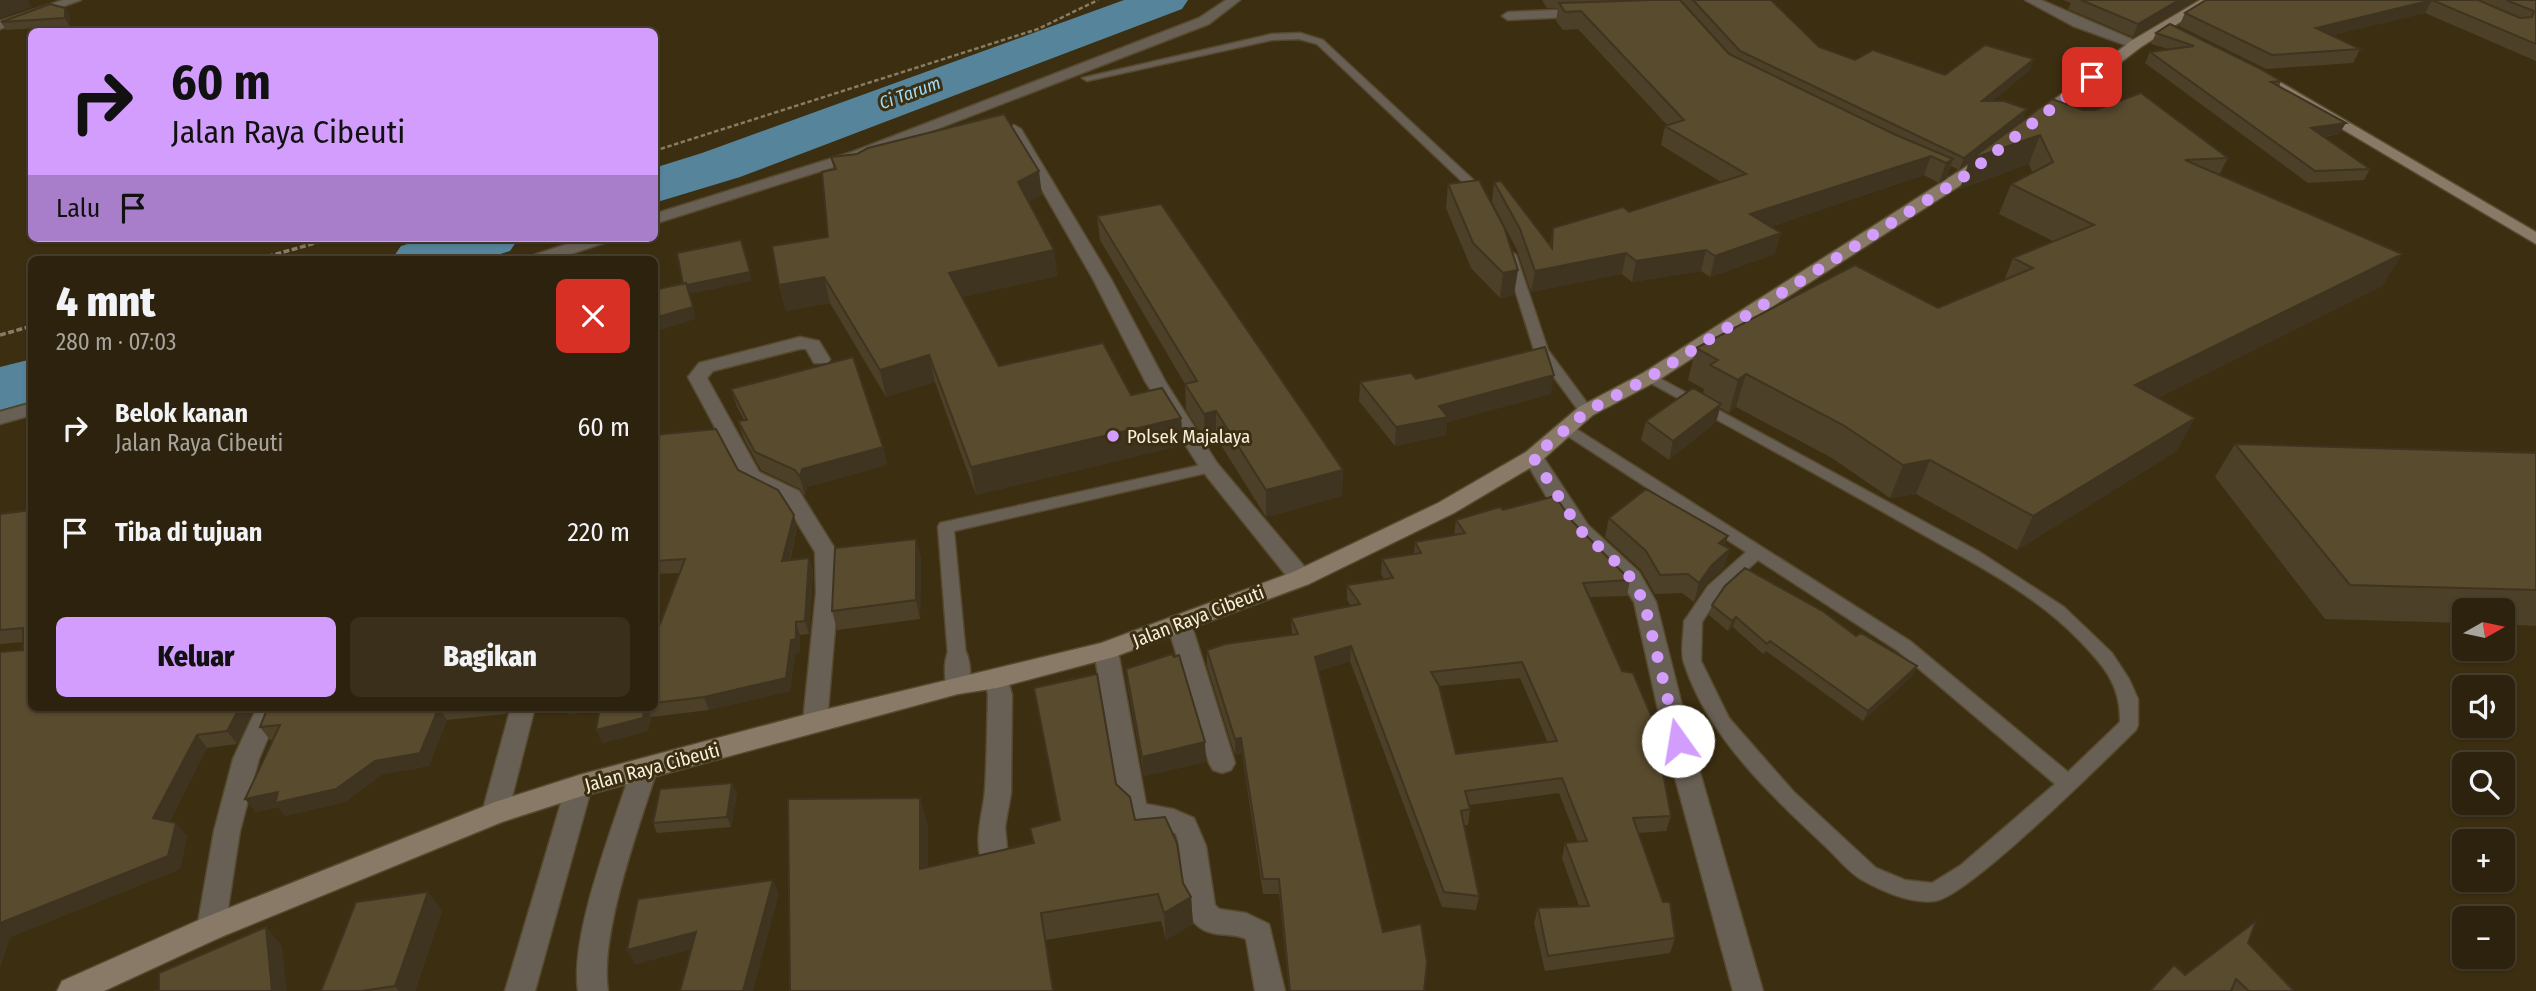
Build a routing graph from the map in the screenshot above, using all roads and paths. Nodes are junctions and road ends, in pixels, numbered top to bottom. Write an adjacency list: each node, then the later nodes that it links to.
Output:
1 (75, 0): 8 (street)
2 (1098, 0): 15 (path)
3 (1234, 0): 19 (street)
4 (2031, 0): 9 (street)
5 (2209, 0): 9 (main road)
6 (1603, 13): 7 (street)
7 (1508, 16)
8 (0, 25)
9 (2136, 44): 12 (main road)
10 (2237, 62): 20 (main road)
11 (1087, 78): 18 (lane)
12 (2027, 127)
13 (1014, 129): 35 (street)
14 (2006, 144): 17 (main road, Jalan Raya Cibeuti)
15 (658, 150)
16 (1940, 168): 17 (street)
17 (1962, 178): 29 (main road, Jalan Raya Cibeuti)
18 (1488, 209)
19 (658, 218)
20 (2536, 239)
21 (1504, 241): 31 (lane)
22 (320, 242): 24 (path)
23 (589, 242): 25 (street)
24 (270, 256)
25 (549, 256)
26 (28, 327): 27 (path)
27 (0, 335)
28 (821, 359): 45 (street)
29 (1650, 377): 31 (main road, Jalan Raya Cibeuti); 48 (lane)
30 (28, 410): 32 (street)
31 (1587, 411): 33 (main road, Jalan Raya Cibeuti)
32 (0, 418)
33 (1565, 428): 34 (main road, Jalan Raya Cibeuti); 36 (lane)
34 (1533, 457): 37 (main road, Jalan Raya Cibeuti); 57 (street)
35 (1210, 468): 37 (street); 40 (lane)
36 (1757, 551): 48 (lane); 48 (lane)
37 (1301, 578): 38 (main road, Jalan Raya Cibeuti)
38 (1180, 623): 39 (main road, Jalan Raya Cibeuti); 46 (street)
39 (1106, 650): 41 (main road, Jalan Raya Cibeuti); 56 (street)
40 (957, 656): 42 (street)
41 (997, 679): 42 (main road, Jalan Raya Cibeuti); 51 (street)
42 (958, 685): 45 (main road, Jalan Raya Cibeuti)
43 (267, 711): 52 (street)
44 (522, 711): 50 (street)
45 (815, 722): 47 (main road, Jalan Raya Cibeuti)
46 (1222, 762)
47 (644, 770): 49 (main road, Jalan Raya Cibeuti); 55 (street)
48 (2069, 784)
49 (579, 786): 50 (main road, Jalan Raya Cibeuti); 54 (street)
50 (495, 813): 52 (main road, Jalan Raya Cibeuti)
51 (994, 858)
52 (211, 928): 53 (main road, Jalan Raya Cibeuti)
53 (72, 991)
54 (520, 991)
55 (593, 991)
56 (1270, 991)
57 (1748, 991)

